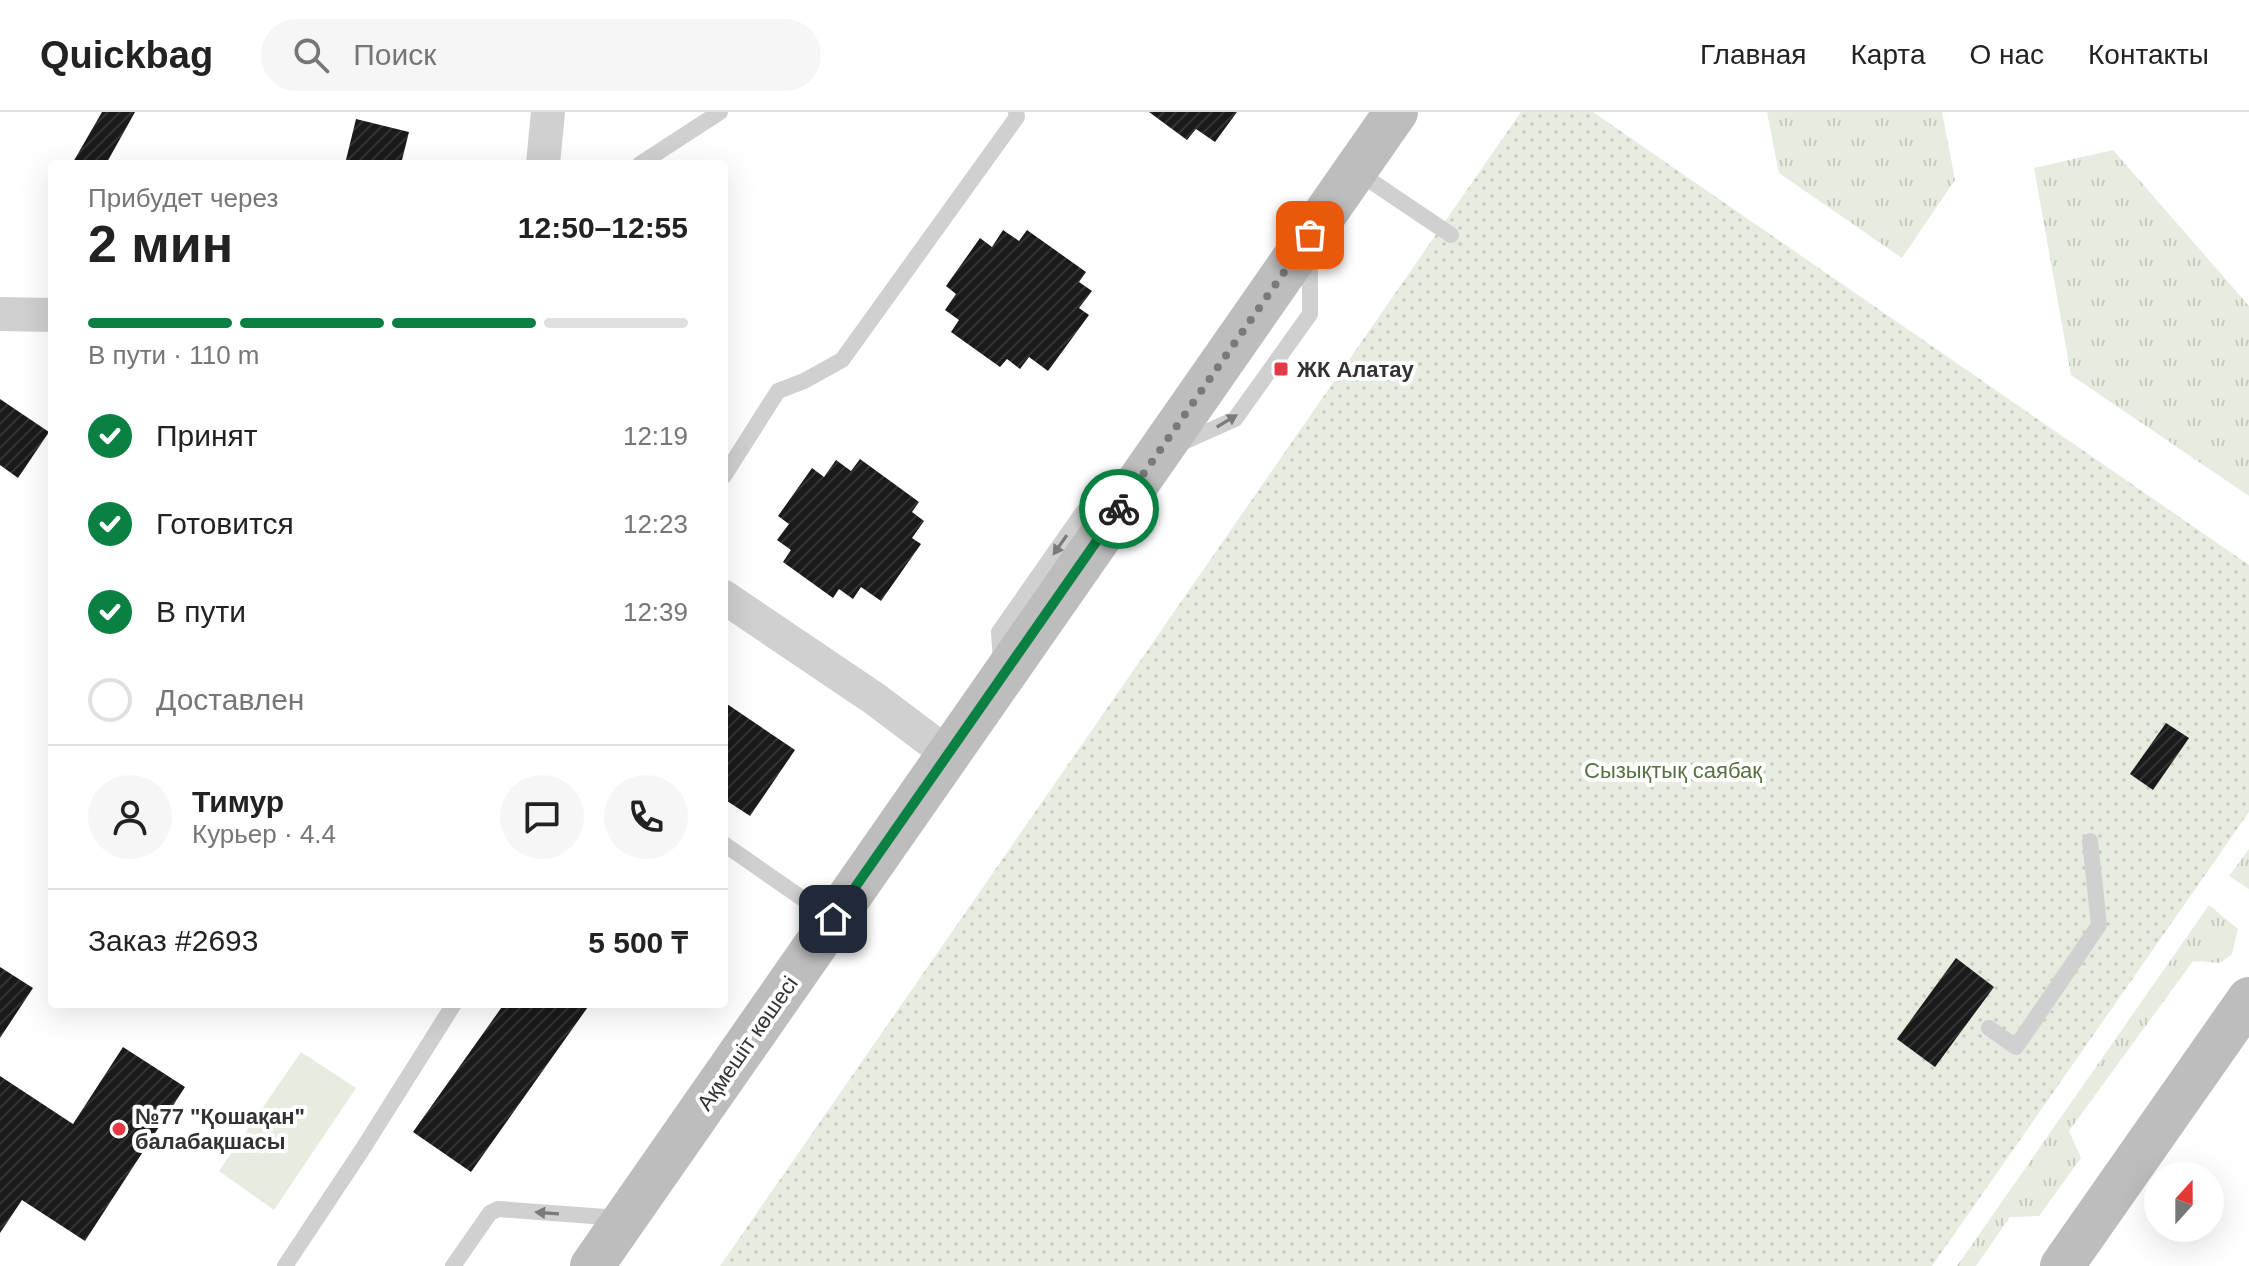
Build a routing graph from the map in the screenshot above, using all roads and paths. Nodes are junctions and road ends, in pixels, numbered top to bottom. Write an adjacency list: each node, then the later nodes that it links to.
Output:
1 (548, 112): 5 (street)
2 (720, 112): 6 (lane)
3 (1016, 112): 11 (lane)
4 (1395, 112): 7 (main road, Ақмешіт көшесі)
5 (543, 160)
6 (646, 160)
7 (1355, 170): 8 (lane); 13 (main road, Ақмешіт көшесі)
8 (1451, 235)
9 (0, 314): 10 (street)
10 (48, 315)
11 (728, 470)
12 (728, 600): 13 (street)
13 (948, 754): 16 (main road, Ақмешіт көшесі)
14 (2090, 841): 19 (lane)
15 (728, 847): 16 (lane)
16 (833, 919): 20 (main road, Ақмешіт көшесі)
17 (2249, 999): 24 (main road)
18 (451, 1008): 21 (lane)
19 (1989, 1028)
20 (625, 1218): 22 (lane, one-way to 22); 23 (main road, Ақмешіт көшесі)
21 (285, 1266)
22 (453, 1266)
23 (592, 1266)
24 (2062, 1266)

